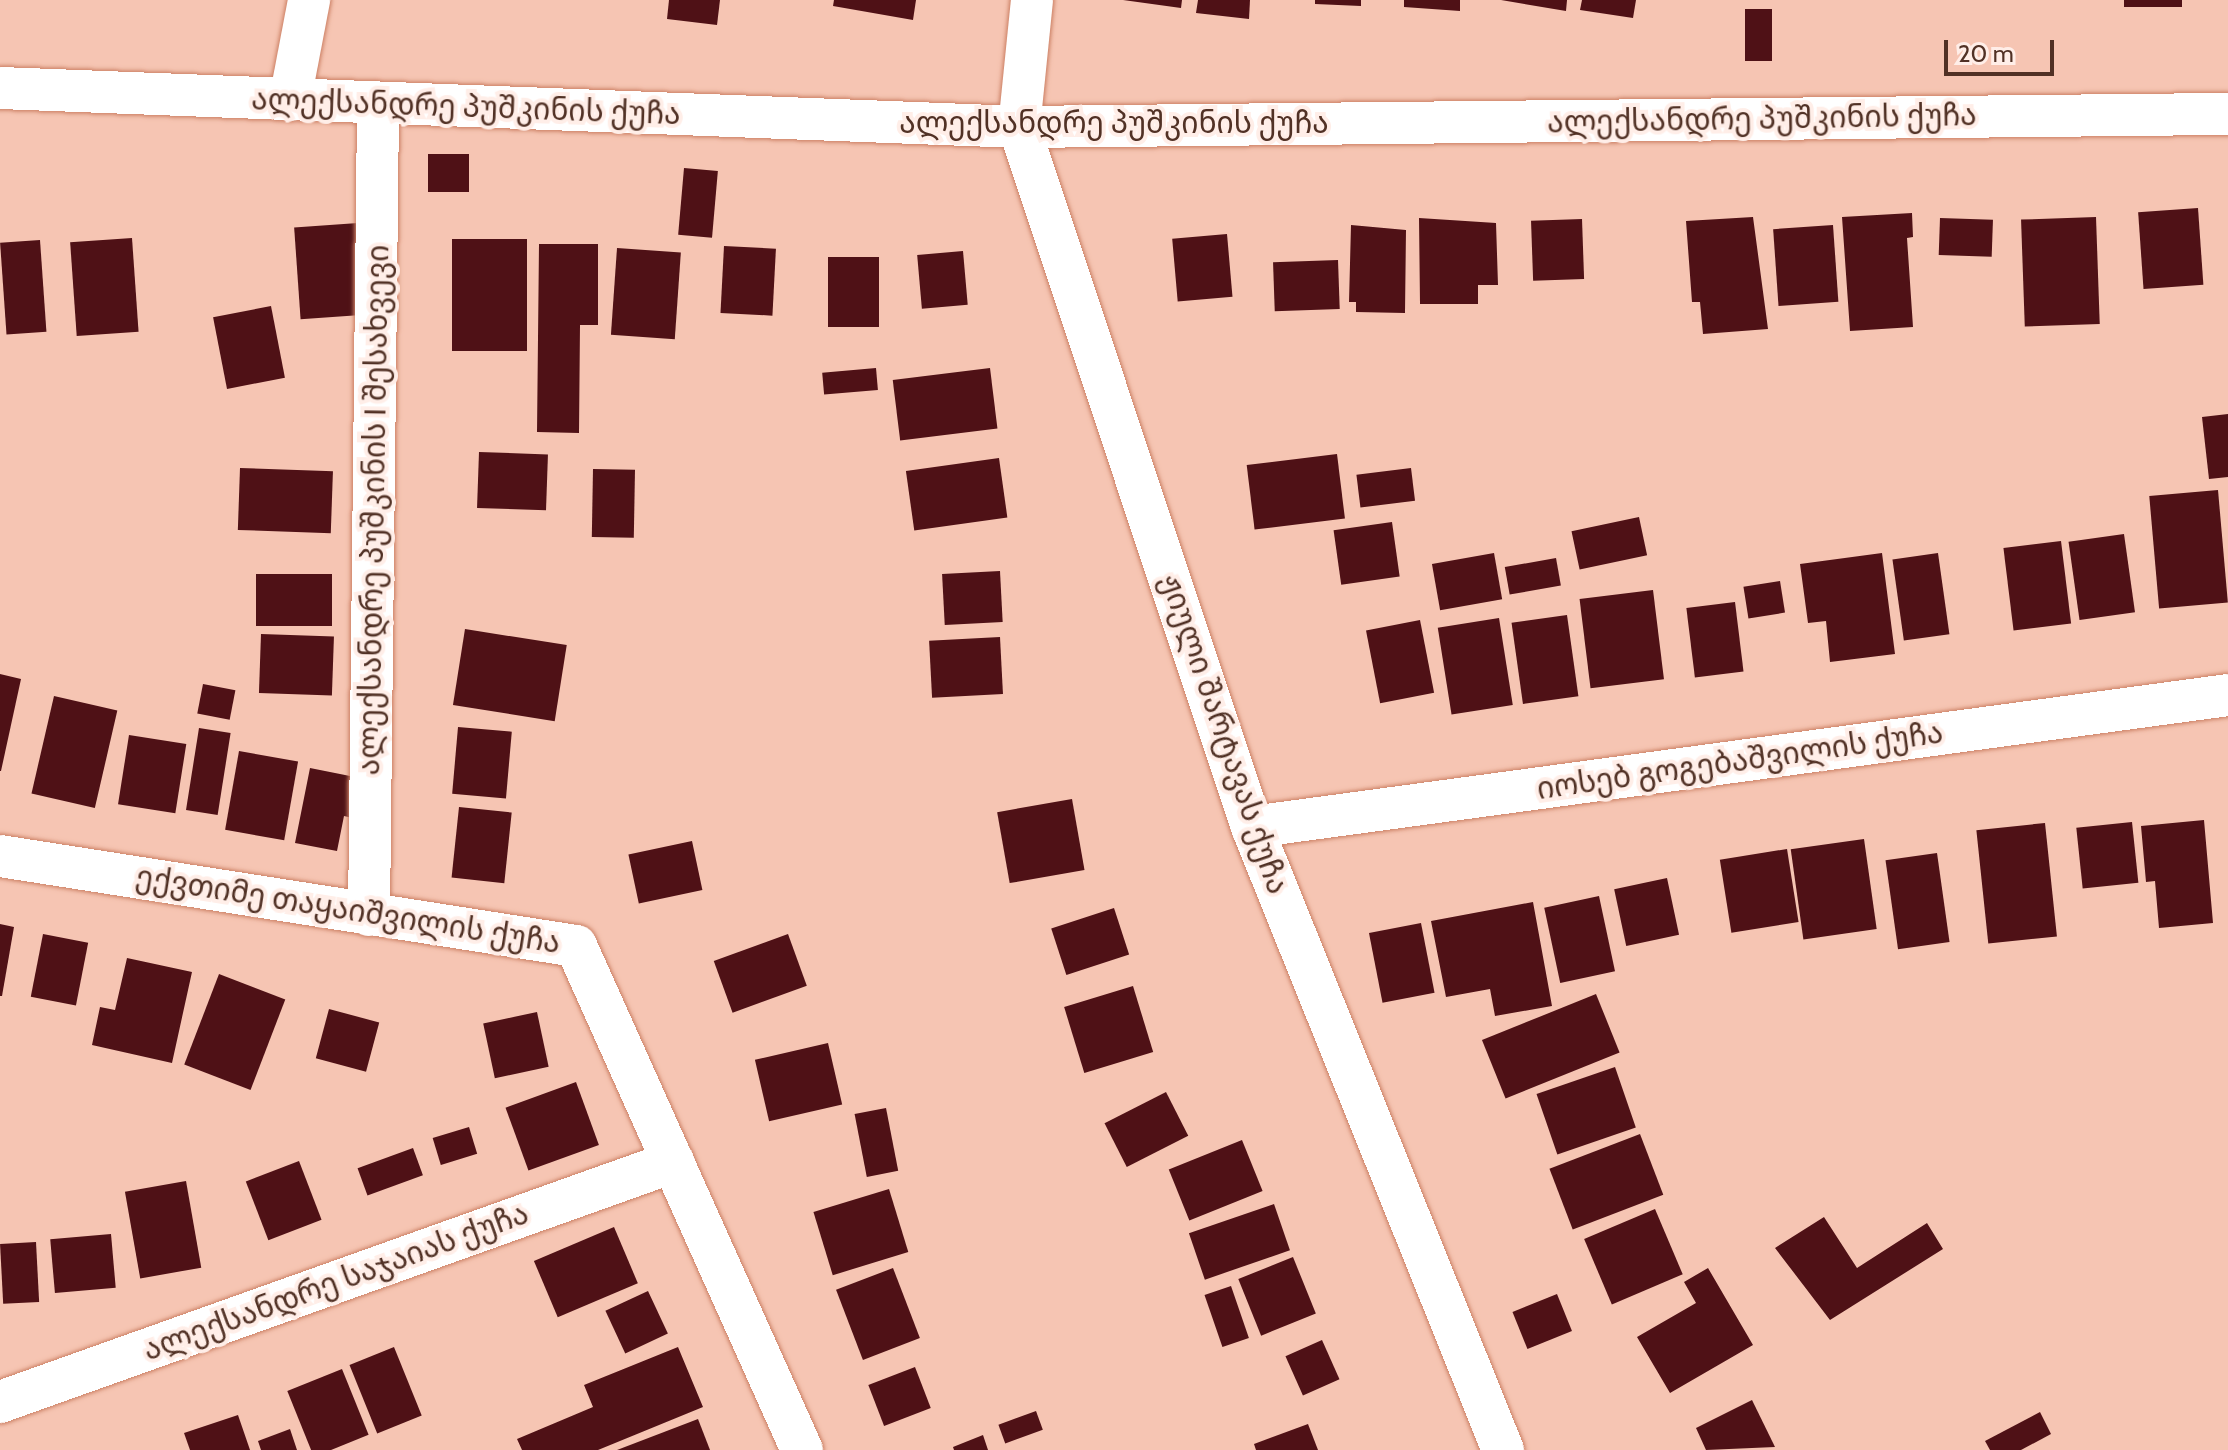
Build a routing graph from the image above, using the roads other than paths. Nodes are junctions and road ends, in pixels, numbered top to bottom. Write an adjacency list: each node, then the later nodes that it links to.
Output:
1 (309, 0): 4 (street)
2 (1032, 0): 7 (street, ჟიული შარტავას ქუჩა)
3 (0, 88): 4 (street, ალექსანდრე პუშკინის ქუჩა)
4 (290, 100): 5 (street, ალექსანდრე პუშკინის ქუჩა)
5 (378, 105): 7 (street, ალექსანდრე პუშკინის ქუჩა); 11 (street, ალექსანდრე პუშკინის I შესახვევი)
6 (2228, 114): 7 (street, ალექსანდრე პუშკინის ქუჩა)
7 (1019, 127): 9 (street, ჟიული შარტავას ქუჩა)
8 (2228, 695): 9 (street, იოსებ გოგებაშვილის ქუჩა)
9 (1252, 827): 15 (street, ჟიული შარტავას ქუჩა)
10 (0, 856): 11 (street, ექვთიმე თაყაიშვილის ქუჩა)
11 (369, 915): 12 (street, ექვთიმე თაყაიშვილის ქუჩა)
12 (673, 1162): 13 (street, ალექსანდრე საჯაიას ქუჩა); 14 (street, ექვთიმე თაყაიშვილის ქუჩა)
13 (0, 1402)
14 (802, 1450)
15 (1503, 1450)

